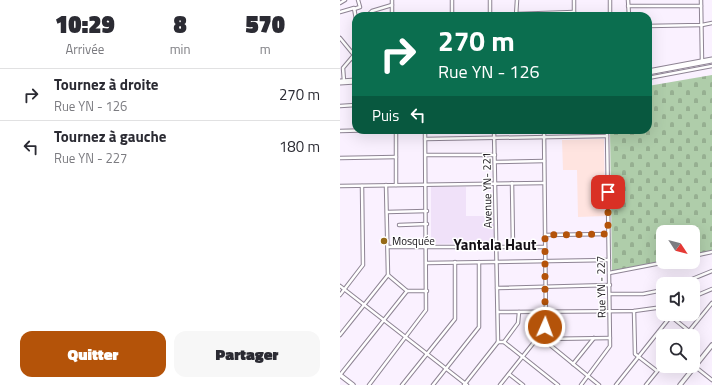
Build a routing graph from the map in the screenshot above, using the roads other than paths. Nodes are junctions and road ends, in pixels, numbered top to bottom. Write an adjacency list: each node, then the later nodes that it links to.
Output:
1 (345, 0): 11 (street)
2 (358, 0): 15 (street)
3 (392, 0): 12 (street)
4 (452, 0): 20 (street)
5 (490, 0): 21 (street)
6 (517, 0): 22 (street)
7 (574, 0): 23 (street)
8 (610, 0): 24 (street)
9 (628, 0): 13 (street)
10 (701, 0): 14 (street)
11 (340, 3)
12 (392, 5): 18 (street); 19 (street)
13 (628, 6): 14 (street); 25 (street)
14 (701, 6): 27 (street)
15 (354, 9): 16 (street); 17 (street)
16 (340, 12)
17 (355, 12)
18 (371, 12)
19 (392, 12)
20 (452, 12)
21 (490, 12)
22 (516, 12)
23 (574, 12)
24 (610, 12)
25 (628, 12)
26 (712, 22): 27 (street)
27 (702, 25): 28 (street); 33 (street)
28 (652, 26)
29 (340, 38): 30 (street)
30 (352, 53)
31 (352, 58): 38 (street)
32 (712, 60): 33 (highway)
33 (702, 62): 35 (highway)
34 (712, 66): 36 (street)
35 (652, 71)
36 (652, 77)
37 (352, 81): 38 (highway)
38 (342, 82)
39 (352, 105): 40 (street)
40 (340, 106)
41 (340, 131): 42 (street)
42 (352, 131)
43 (396, 134): 52 (street)
44 (425, 134): 49 (street)
45 (494, 134): 48 (street, Avenue YN- 221)
46 (607, 136): 47 (street); 68 (street, Rue YN - 227)
47 (544, 137): 48 (street); 54 (street)
48 (494, 138): 49 (street); 51 (street, Avenue YN- 221)
49 (425, 139): 50 (street)
50 (426, 155): 51 (street); 61 (street)
51 (494, 156): 55 (street, Avenue YN- 221)
52 (396, 157): 53 (street); 60 (street)
53 (340, 158)
54 (544, 161): 55 (street); 57 (street)
55 (495, 162): 58 (street, Avenue YN- 221)
56 (512, 183): 57 (street); 58 (street); 73 (street)
57 (544, 183): 69 (street)
58 (495, 184): 61 (street); 72 (street, Avenue YN- 221)
59 (386, 185): 60 (street); 63 (street); 65 (street)
60 (396, 185): 61 (street)
61 (426, 185): 64 (street)
62 (340, 186): 63 (street)
63 (362, 186): 92 (street)
64 (427, 211): 65 (street); 66 (street)
65 (387, 212): 70 (street)
66 (427, 224): 67 (street); 71 (street)
67 (399, 225)
68 (608, 234): 69 (street); 77 (street, Rue YN - 227)
69 (545, 235): 74 (street)
70 (388, 247): 71 (street); 86 (street)
71 (427, 247): 72 (street); 82 (street)
72 (496, 247): 73 (street); 81 (street, Avenue YN- 221)
73 (513, 247): 74 (street)
74 (545, 247): 78 (street)
75 (712, 252): 76 (street)
76 (700, 255)
77 (609, 260): 78 (street); 85 (street, Rue YN - 227)
78 (546, 261): 81 (street); 90 (street)
79 (455, 262): 80 (street); 82 (street); 122 (street)
80 (479, 262): 81 (street); 127 (street)
81 (497, 262): 91 (street, Avenue YN- 221)
82 (427, 263): 95 (street)
83 (656, 264): 85 (street)
84 (712, 272): 87 (street)
85 (609, 273): 88 (street, Rue YN - 227)
86 (388, 275): 94 (street); 101 (street)
87 (699, 277)
88 (610, 285): 90 (street); 98 (street, Rue YN - 227)
89 (340, 286): 92 (street)
90 (546, 287): 91 (street); 103 (street)
91 (497, 288): 106 (street, Avenue YN- 221)
92 (345, 289): 99 (street); 101 (street)
93 (712, 289): 97 (street)
94 (407, 290): 95 (street); 108 (street)
95 (427, 291): 115 (street)
96 (656, 293): 98 (street)
97 (700, 293)
98 (610, 294): 104 (street, Rue YN - 227)
99 (340, 295)
100 (712, 303): 112 (street)
101 (364, 304): 108 (street); 113 (street)
102 (656, 309): 105 (street)
103 (546, 311): 104 (street); 107 (street); 114 (street)
104 (610, 311): 105 (street); 117 (street, Rue YN - 227)
105 (634, 311): 124 (street)
106 (498, 312): 107 (street); 119 (street, Avenue YN- 221)
107 (519, 312): 120 (street)
108 (384, 319): 115 (street); 133 (street)
109 (665, 321): 124 (street)
110 (676, 321): 111 (street)
111 (686, 329)
112 (691, 329)
113 (340, 335)
114 (539, 336): 118 (street); 123 (street)
115 (407, 337): 122 (street); 138 (street)
116 (595, 337): 117 (street); 118 (street); 126 (street)
117 (610, 338): 134 (street, Rue YN - 227)
118 (542, 339): 126 (street)
119 (498, 342): 120 (street); 136 (street)
120 (504, 342): 123 (street)
121 (712, 345): 125 (main road)
122 (427, 353): 127 (street); 139 (street)
123 (523, 356): 132 (street); 143 (street)
124 (638, 357): 129 (street); 146 (street)
125 (700, 358)
126 (573, 364): 134 (street)
127 (446, 368): 136 (street); 140 (street)
128 (700, 370): 135 (street)
129 (656, 371)
130 (656, 373): 147 (street)
131 (688, 373): 148 (main road)
132 (509, 374): 141 (street); 142 (street)
133 (340, 375): 137 (main road)
134 (588, 376): 144 (street, Rue YN - 227); 145 (street)
135 (712, 380)
136 (465, 384)
137 (352, 385)
138 (369, 385)
139 (402, 385)
140 (433, 385)
141 (500, 385)
142 (523, 385)
143 (558, 385)
144 (581, 385)
145 (599, 385)
146 (616, 385)
147 (646, 385)
148 (680, 385)

